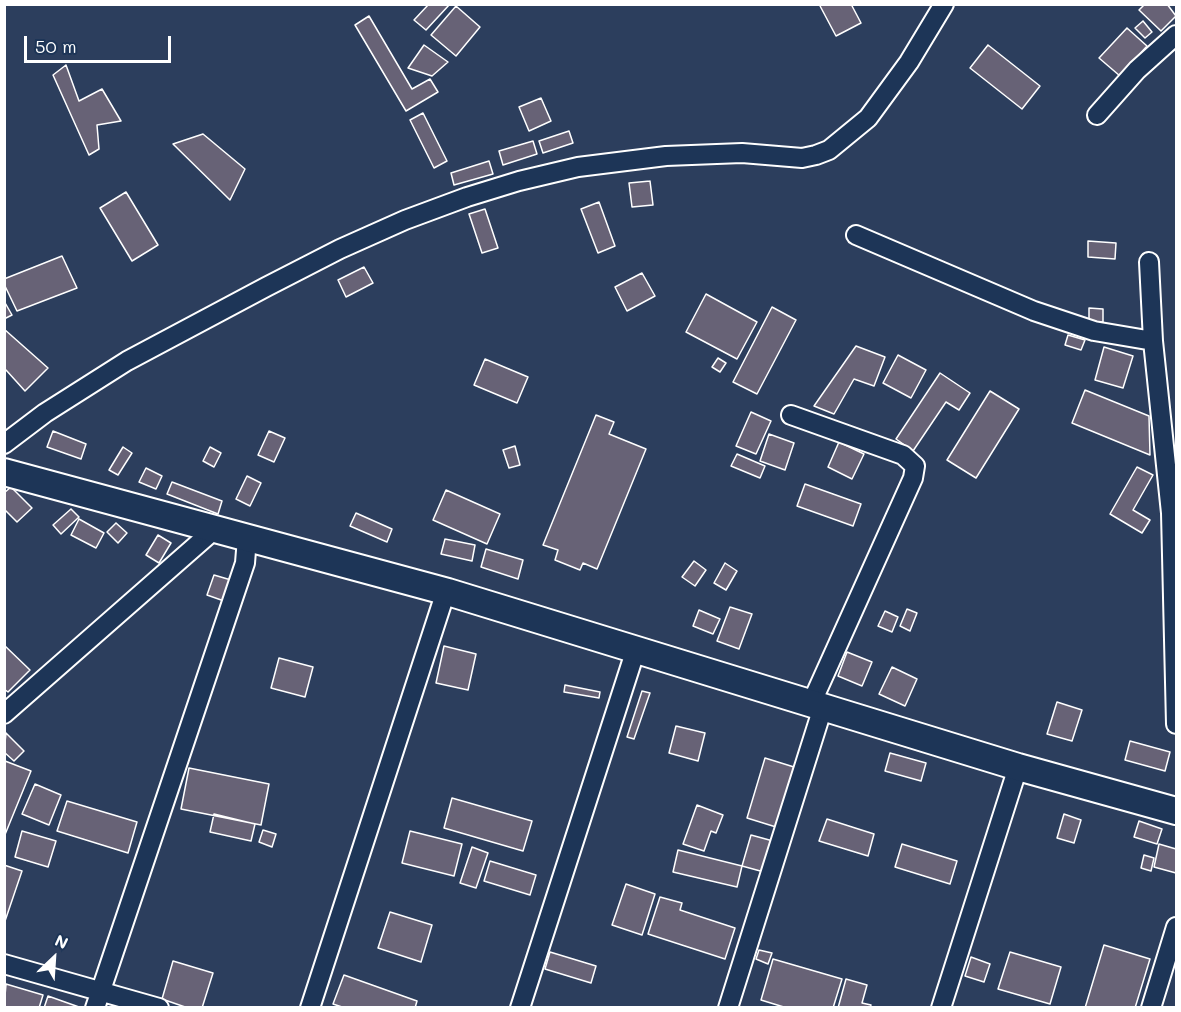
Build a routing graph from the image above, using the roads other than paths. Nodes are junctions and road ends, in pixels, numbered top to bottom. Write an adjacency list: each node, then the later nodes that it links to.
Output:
1 (944, 4): 8 (street)
2 (1176, 35): 3 (street)
3 (1096, 115)
4 (856, 235): 6 (street)
5 (1149, 262): 6 (street)
6 (1153, 341): 16 (street)
7 (791, 415): 14 (street)
8 (4, 444)
9 (4, 472): 10 (street)
10 (215, 529): 11 (street); 15 (street)
11 (247, 538): 12 (street); 21 (street)
12 (446, 591): 13 (street); 23 (street)
13 (636, 649): 14 (street); 24 (street)
14 (817, 705): 17 (street); 25 (street)
15 (4, 714)
16 (1176, 724)
17 (1018, 767): 18 (street); 26 (street)
18 (1176, 811)
19 (1176, 927): 27 (street)
20 (4, 964): 21 (street)
21 (98, 999): 22 (street)
22 (159, 1008)
23 (310, 1008)
24 (520, 1008)
25 (728, 1008)
26 (941, 1008)
27 (1151, 1008)

